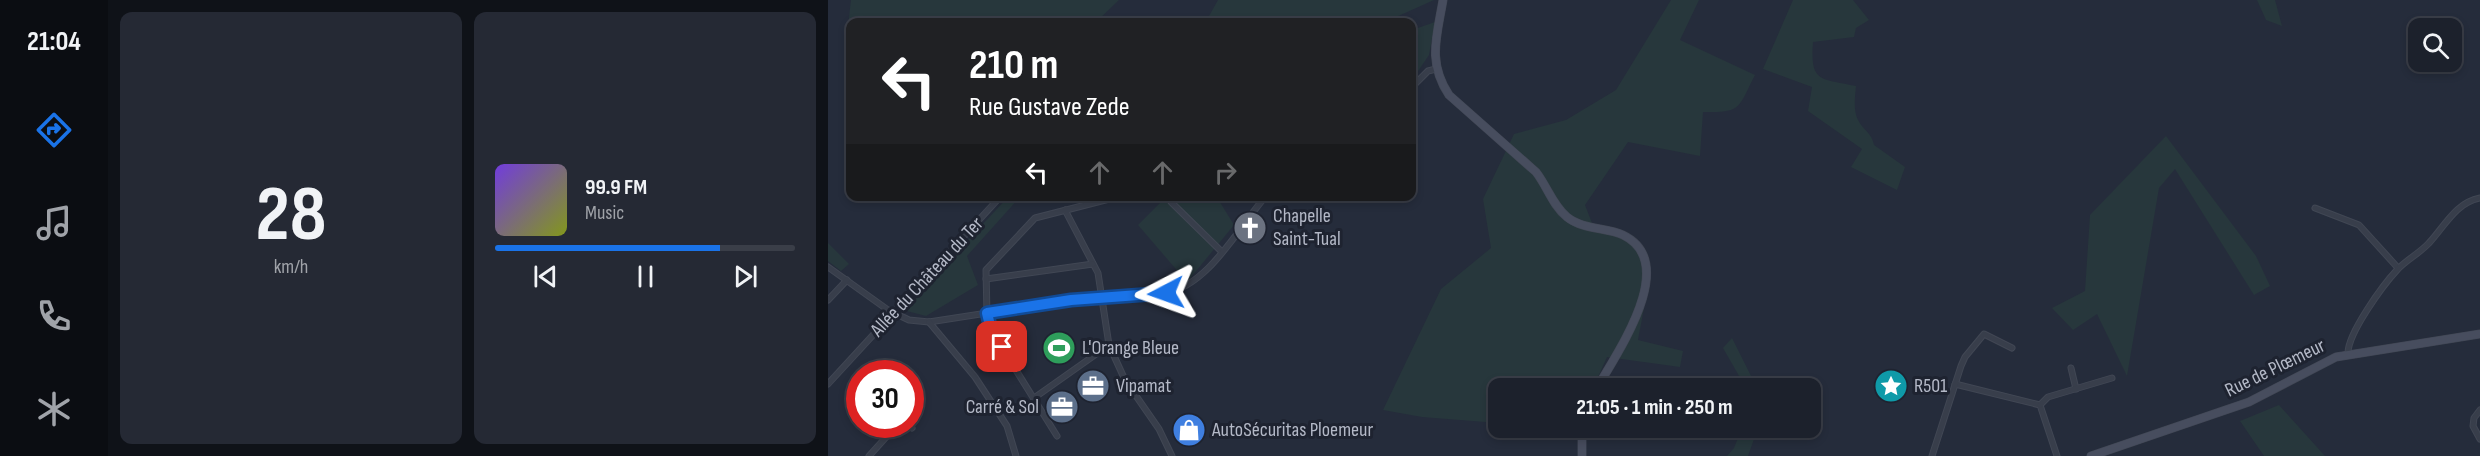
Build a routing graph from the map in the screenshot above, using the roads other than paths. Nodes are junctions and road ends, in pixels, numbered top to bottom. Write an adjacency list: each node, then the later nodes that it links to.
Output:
1 (1443, 0): 2 (street)
2 (1436, 69): 3 (street); 29 (street)
3 (1416, 83)
4 (2480, 198): 16 (street)
5 (996, 201): 21 (street, Allée du Château du Ter)
6 (1092, 201): 10 (street)
7 (1102, 201): 10 (street)
8 (1172, 201): 13 (street)
9 (1262, 201): 13 (street)
10 (1091, 204): 12 (street)
11 (2315, 208): 16 (street)
12 (1065, 210): 14 (street); 17 (street)
13 (1222, 252): 19 (street)
14 (1093, 264): 17 (street); 19 (street)
15 (828, 267): 18 (street)
16 (2398, 268): 27 (street)
17 (986, 279): 22 (street)
18 (847, 280): 20 (street); 21 (street)
19 (1102, 298): 22 (street); 25 (street)
20 (828, 300)
21 (893, 312): 23 (street); 31 (street, Allée du Château du Ter)
22 (987, 313): 23 (street); 34 (street)
23 (929, 322): 42 (street)
24 (2480, 334): 27 (street, Rue de Plœmeur)
25 (1109, 345): 34 (street); 43 (street)
26 (2012, 348): 32 (street)
27 (2348, 353): 47 (street, Rue de Plœmeur)
28 (2071, 368): 33 (street)
29 (1602, 378)
30 (2112, 378): 33 (street)
31 (828, 384)
32 (1955, 384): 35 (street); 45 (street)
33 (2076, 388): 35 (street)
34 (1034, 398): 37 (street)
35 (2040, 405): 46 (street)
36 (2480, 410): 40 (street)
37 (1057, 436)
38 (885, 438): 41 (street)
39 (1581, 438): 44 (street)
40 (2480, 439)
41 (869, 456)
42 (1016, 456)
43 (1172, 456)
44 (1584, 456)
45 (1932, 456)
46 (2057, 456)
47 (2091, 456)

